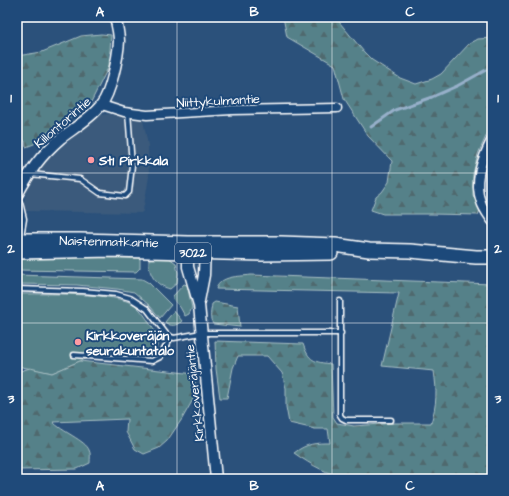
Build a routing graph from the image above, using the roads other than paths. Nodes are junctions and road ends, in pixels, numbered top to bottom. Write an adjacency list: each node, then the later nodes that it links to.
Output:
1 (115, 17): 2 (street, Killontorintie)
2 (102, 105): 4 (street, Niittykulmantie); 6 (street, Killontorintie)
3 (337, 108): 4 (street, Niittykulmantie)
4 (128, 112): 6 (lane)
5 (492, 138): 9 (street)
6 (28, 174): 7 (street, Killontorintie)
7 (17, 195)
8 (17, 203): 10 (street)
9 (492, 221)
10 (17, 244): 11 (main road, Naistenmatkantie / 3022)
11 (187, 248): 12 (main road, Naistenmatkantie / 3022); 18 (street, Kirkkoveräjäntie)
12 (205, 248): 14 (main road, Naistenmatkantie / 3022); 18 (street, Kirkkoveräjäntie)
13 (492, 248): 14 (main road, Naistenmatkantie / 3022)
14 (410, 251): 15 (main road, Naistenmatkantie / 3022)
15 (492, 257)
16 (17, 289): 21 (lane)
17 (340, 301): 20 (lane)
18 (199, 305): 19 (street, Kirkkoveräjäntie)
19 (201, 333): 20 (lane); 21 (lane); 24 (street, Kirkkoveräjäntie)
20 (341, 333): 23 (lane)
21 (171, 337): 22 (lane)
22 (74, 355)
23 (391, 420)
24 (216, 479)

